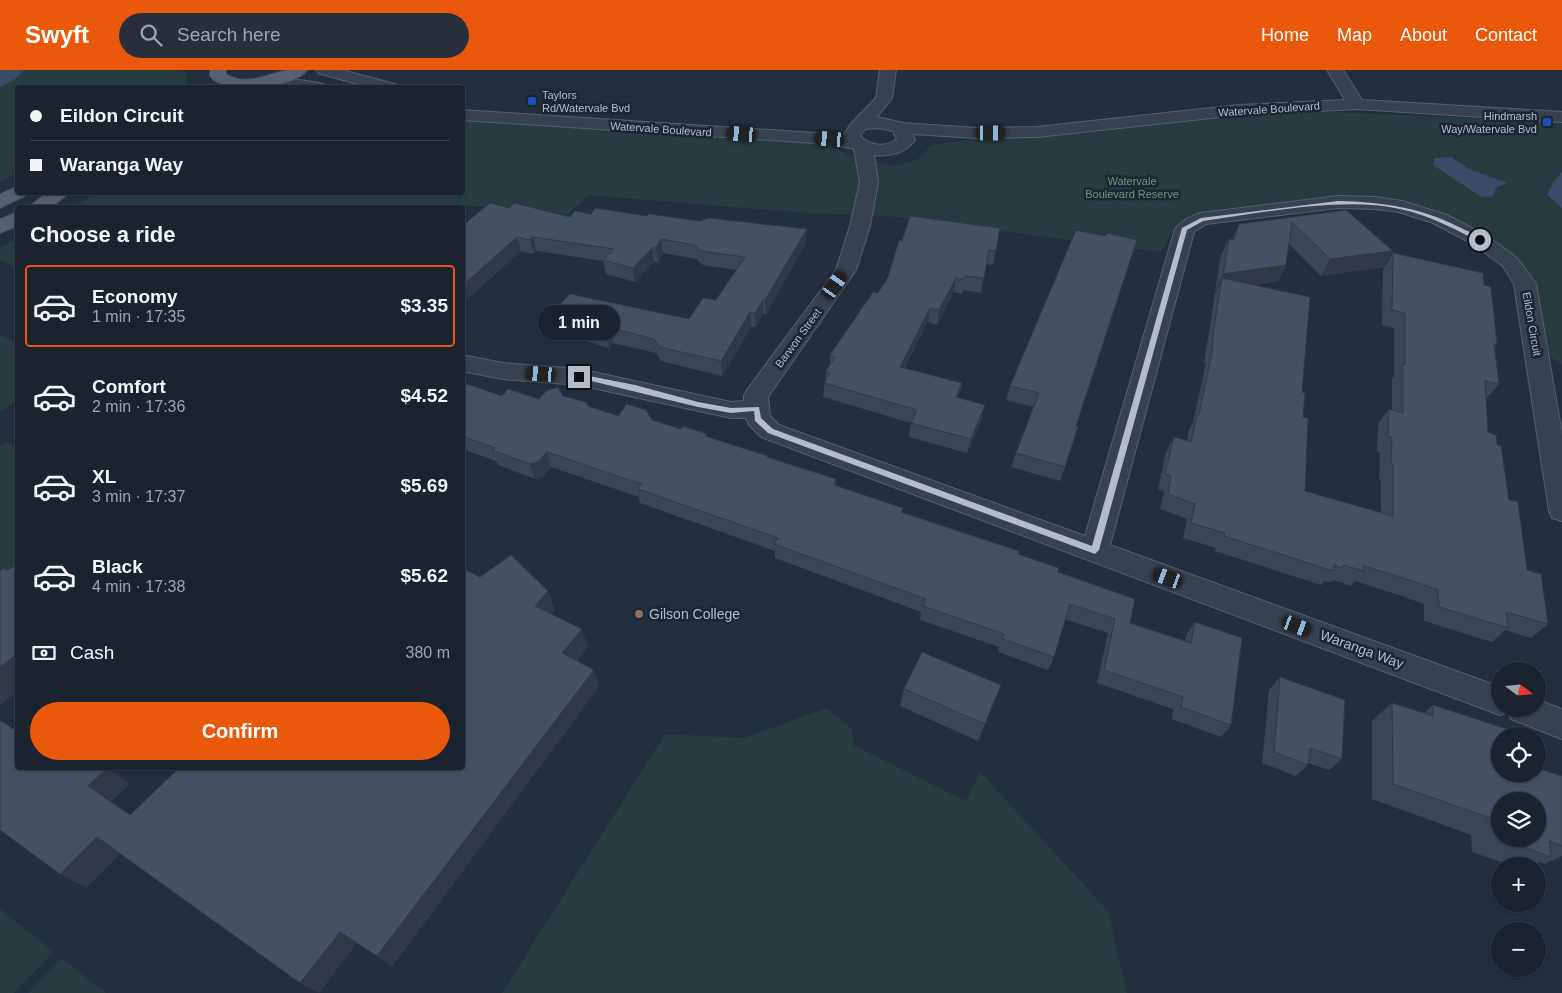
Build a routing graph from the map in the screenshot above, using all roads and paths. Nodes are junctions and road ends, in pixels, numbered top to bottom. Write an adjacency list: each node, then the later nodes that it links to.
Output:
1 (298, 70): 6 (main road)
2 (324, 70): 8 (street)
3 (888, 70): 9 (street)
4 (1335, 70): 11 (street)
5 (215, 76): 6 (main road)
6 (265, 84): 7 (street)
7 (278, 85)
8 (381, 85)
9 (884, 98): 14 (street); 16 (street)
10 (465, 100): 16 (street, Watervale Boulevard)
11 (1357, 104): 13 (street, Watervale Boulevard); 15 (street, Watervale Boulevard)
12 (465, 115): 16 (street, Watervale Boulevard)
13 (1562, 117)
14 (898, 127): 15 (street, Watervale Boulevard); 16 (street, Watervale Boulevard); 17 (street)
15 (976, 133): 17 (street, Watervale Boulevard)
16 (859, 136): 17 (street, Watervale Boulevard); 18 (street, Barwon Street)
17 (895, 148): 18 (street, Barwon Street)
18 (869, 182): 27 (street, Barwon Street)
19 (15, 194): 21 (main road)
20 (57, 195): 22 (main road)
21 (0, 202)
22 (41, 205)
23 (15, 220): 24 (main road)
24 (0, 228)
25 (465, 364): 27 (street)
26 (1552, 380): 28 (street, Eildon Circuit); 29 (street, Eildon Circuit)
27 (757, 408): 29 (street, Waranga Way)
28 (1562, 511)
29 (1095, 550): 30 (street, Waranga Way)
30 (1491, 698)
31 (1546, 718): 32 (street)
32 (1562, 724)

